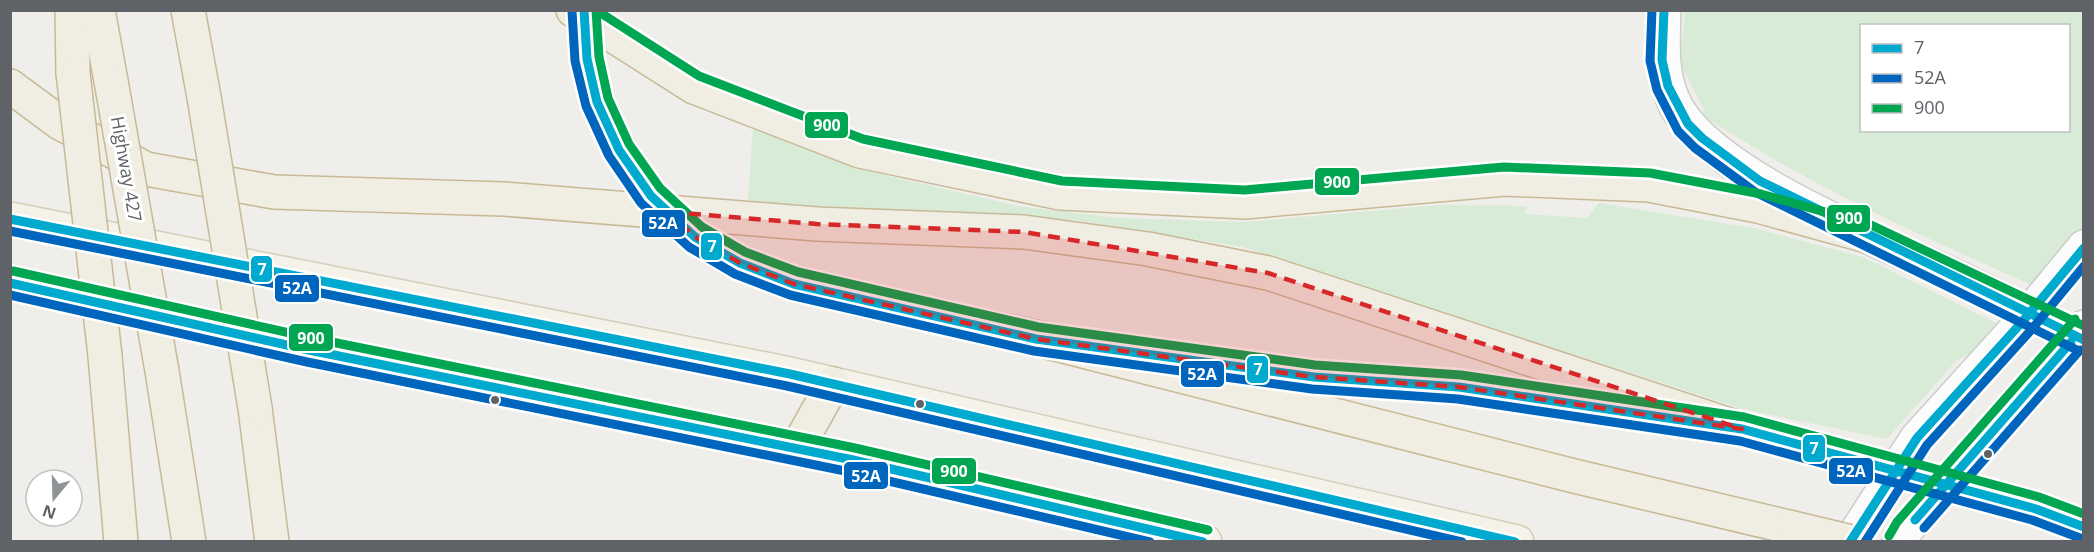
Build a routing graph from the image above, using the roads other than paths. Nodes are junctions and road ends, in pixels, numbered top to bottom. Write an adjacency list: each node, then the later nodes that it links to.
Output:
1 (72, 10): 21 (highway, bridge)
2 (98, 10): 22 (highway, Highway 427, bridge)
3 (188, 10): 23 (highway, bridge)
4 (573, 10): 9 (highway)
5 (584, 10): 13 (street, bridge)
6 (1664, 10): 9 (street)
7 (10, 86): 16 (highway)
8 (10, 219): 15 (main road)
9 (1867, 236): 14 (street, bridge)
10 (2084, 248): 26 (street)
11 (10, 283): 17 (main road)
12 (2084, 327): 27 (street)
13 (1036, 339): 16 (street); 26 (highway, bridge)
14 (2084, 340)
15 (833, 384): 17 (highway); 25 (main road)
16 (1742, 429): 18 (street, bridge)
17 (797, 448): 24 (main road)
18 (2036, 509): 19 (street); 20 (street)
19 (2084, 519)
20 (2084, 527)
21 (121, 542)
22 (189, 542)
23 (272, 542)
24 (1205, 542)
25 (1517, 542)
26 (1851, 542)
27 (1899, 542)

